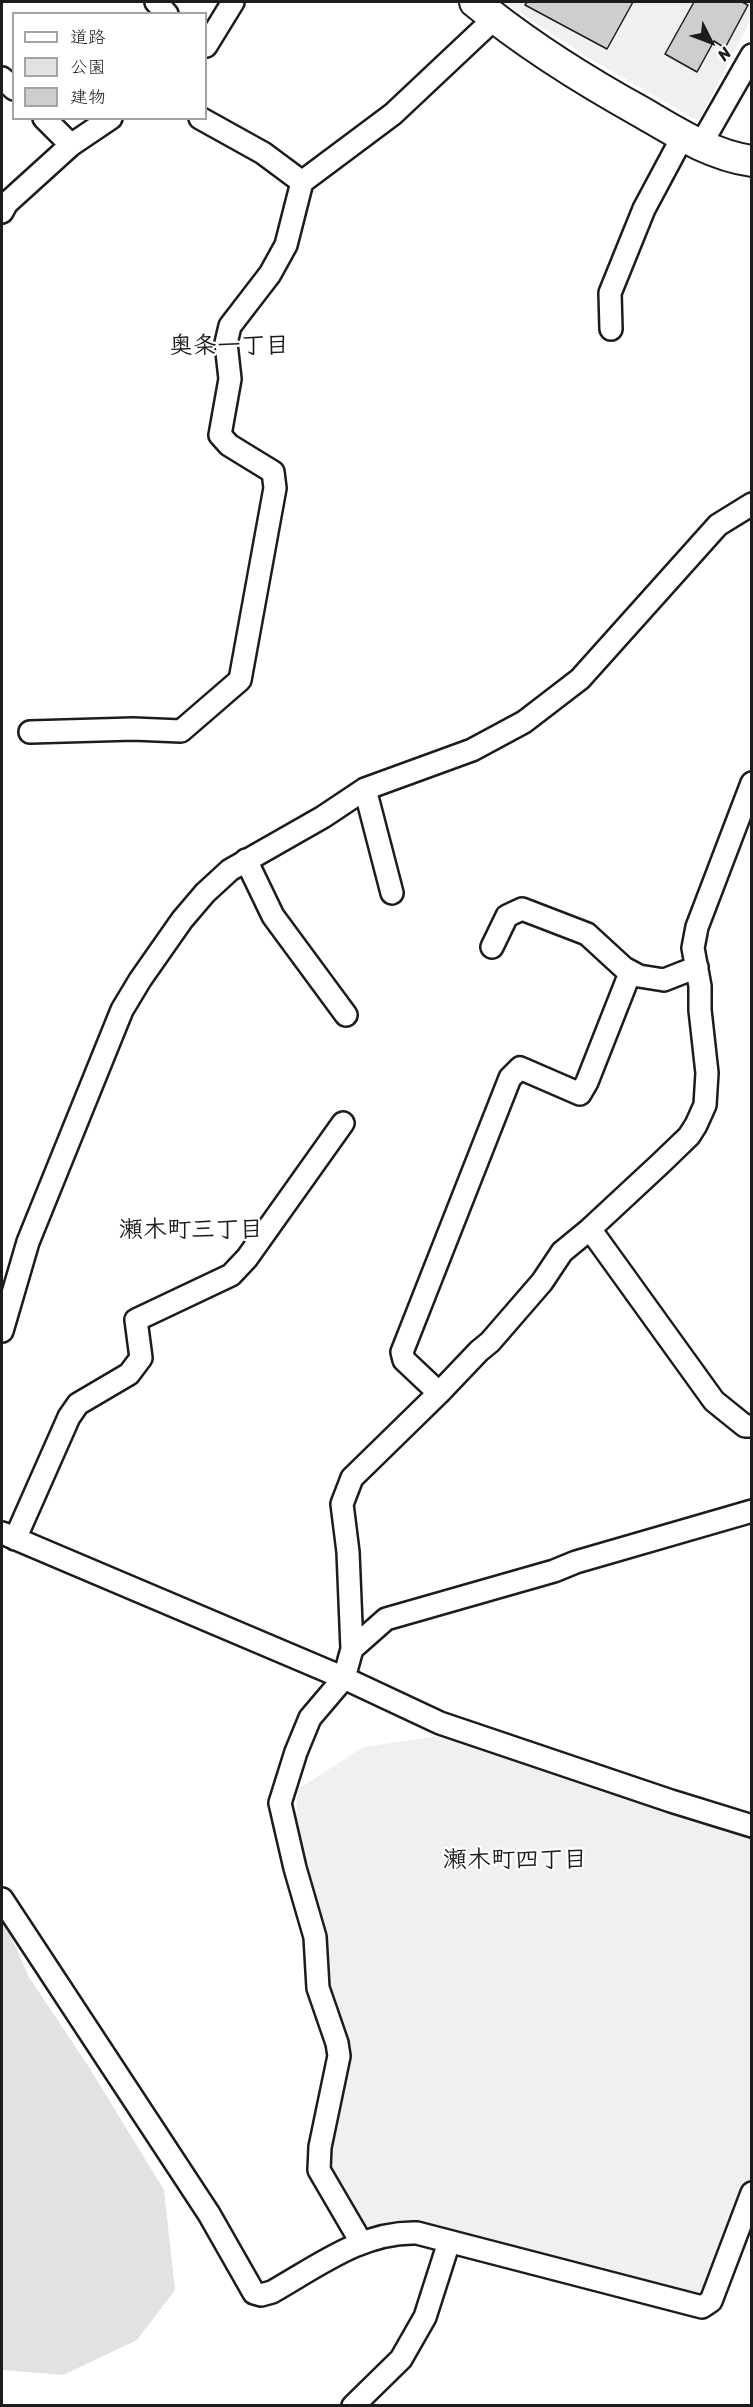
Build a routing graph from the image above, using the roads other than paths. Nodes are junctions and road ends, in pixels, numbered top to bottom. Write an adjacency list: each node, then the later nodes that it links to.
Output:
1 (233, 2): 3 (street)
2 (485, 10): 8 (street); 11 (street)
3 (207, 44)
4 (752, 55): 8 (street)
5 (46, 120): 9 (street)
6 (108, 120): 9 (street)
7 (204, 120): 11 (street)
8 (691, 141): 10 (street); 13 (street)
9 (71, 145): 12 (street)
10 (752, 160)
11 (302, 182): 15 (street)
12 (2, 212)
13 (611, 329)
14 (752, 504): 17 (street)
15 (30, 732)
16 (752, 783): 21 (street)
17 (365, 789): 18 (street); 19 (street)
18 (246, 860): 23 (street); 26 (street)
19 (392, 893)
20 (492, 947): 22 (street)
21 (697, 967): 22 (street); 25 (street)
22 (630, 973): 27 (street)
23 (345, 1015)
24 (343, 1123): 30 (street)
25 (590, 1229): 27 (street); 28 (street)
26 (2, 1331)
27 (439, 1393): 31 (street)
28 (752, 1426)
29 (752, 1511): 31 (street)
30 (8, 1536): 32 (street)
31 (352, 1649): 32 (street)
32 (344, 1678): 33 (street); 36 (street)
33 (752, 1826)
34 (2, 1899): 36 (street)
35 (750, 2200): 37 (street)
36 (361, 2242): 37 (street)
37 (449, 2242): 38 (street)
38 (353, 2406)

